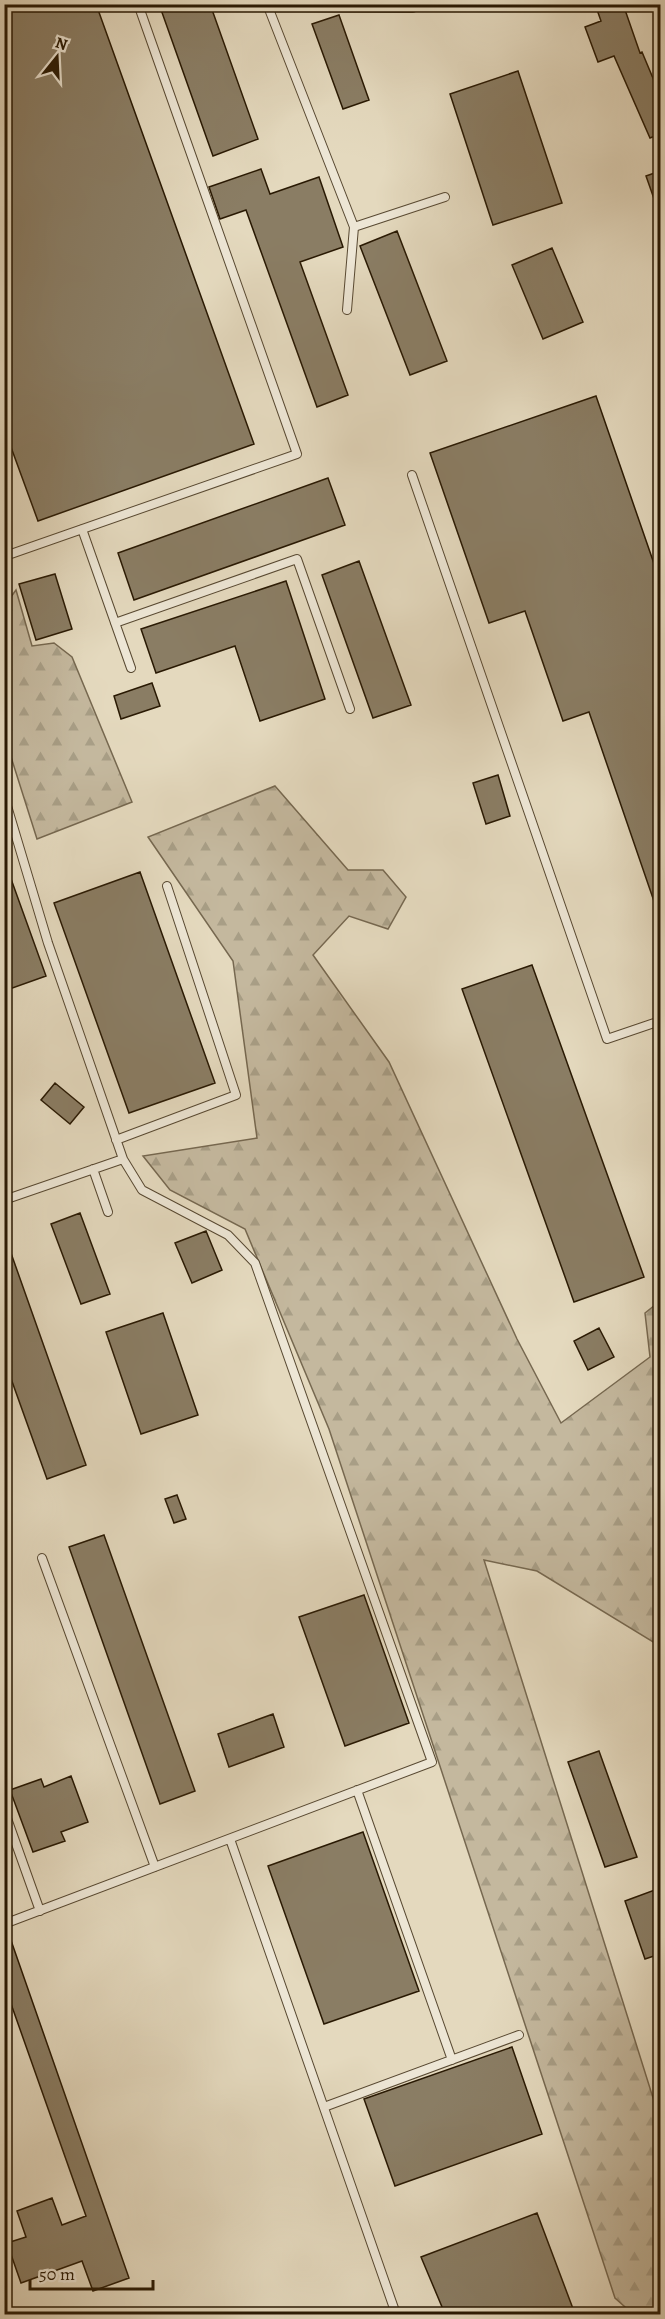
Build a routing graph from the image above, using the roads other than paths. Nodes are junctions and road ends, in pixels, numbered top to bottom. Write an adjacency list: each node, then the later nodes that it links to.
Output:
1 (138, 4): 8 (lane)
2 (267, 6): 3 (lane); 5 (lane)
3 (413, 8)
4 (445, 197): 5 (lane)
5 (354, 227): 6 (lane)
6 (347, 310)
7 (412, 475): 16 (lane)
8 (82, 529): 10 (lane); 11 (lane)
9 (4, 545): 10 (lane)
10 (6, 557)
11 (115, 623): 12 (lane); 13 (lane)
12 (131, 668)
13 (350, 709)
14 (4, 796): 17 (lane)
15 (167, 886): 17 (lane)
16 (660, 1021)
17 (116, 1140): 18 (lane)
18 (123, 1159): 19 (lane); 23 (lane)
19 (93, 1169): 20 (lane); 21 (lane)
20 (4, 1200)
21 (108, 1212)
22 (42, 1558): 26 (lane)
23 (357, 1790): 25 (lane); 30 (lane)
24 (4, 1810): 27 (lane)
25 (230, 1839): 26 (lane); 31 (lane)
26 (154, 1867): 27 (lane)
27 (40, 1911): 28 (lane)
28 (4, 1924)
29 (519, 2035): 30 (lane)
30 (452, 2060): 31 (lane)
31 (324, 2107): 32 (lane)
32 (396, 2314)

